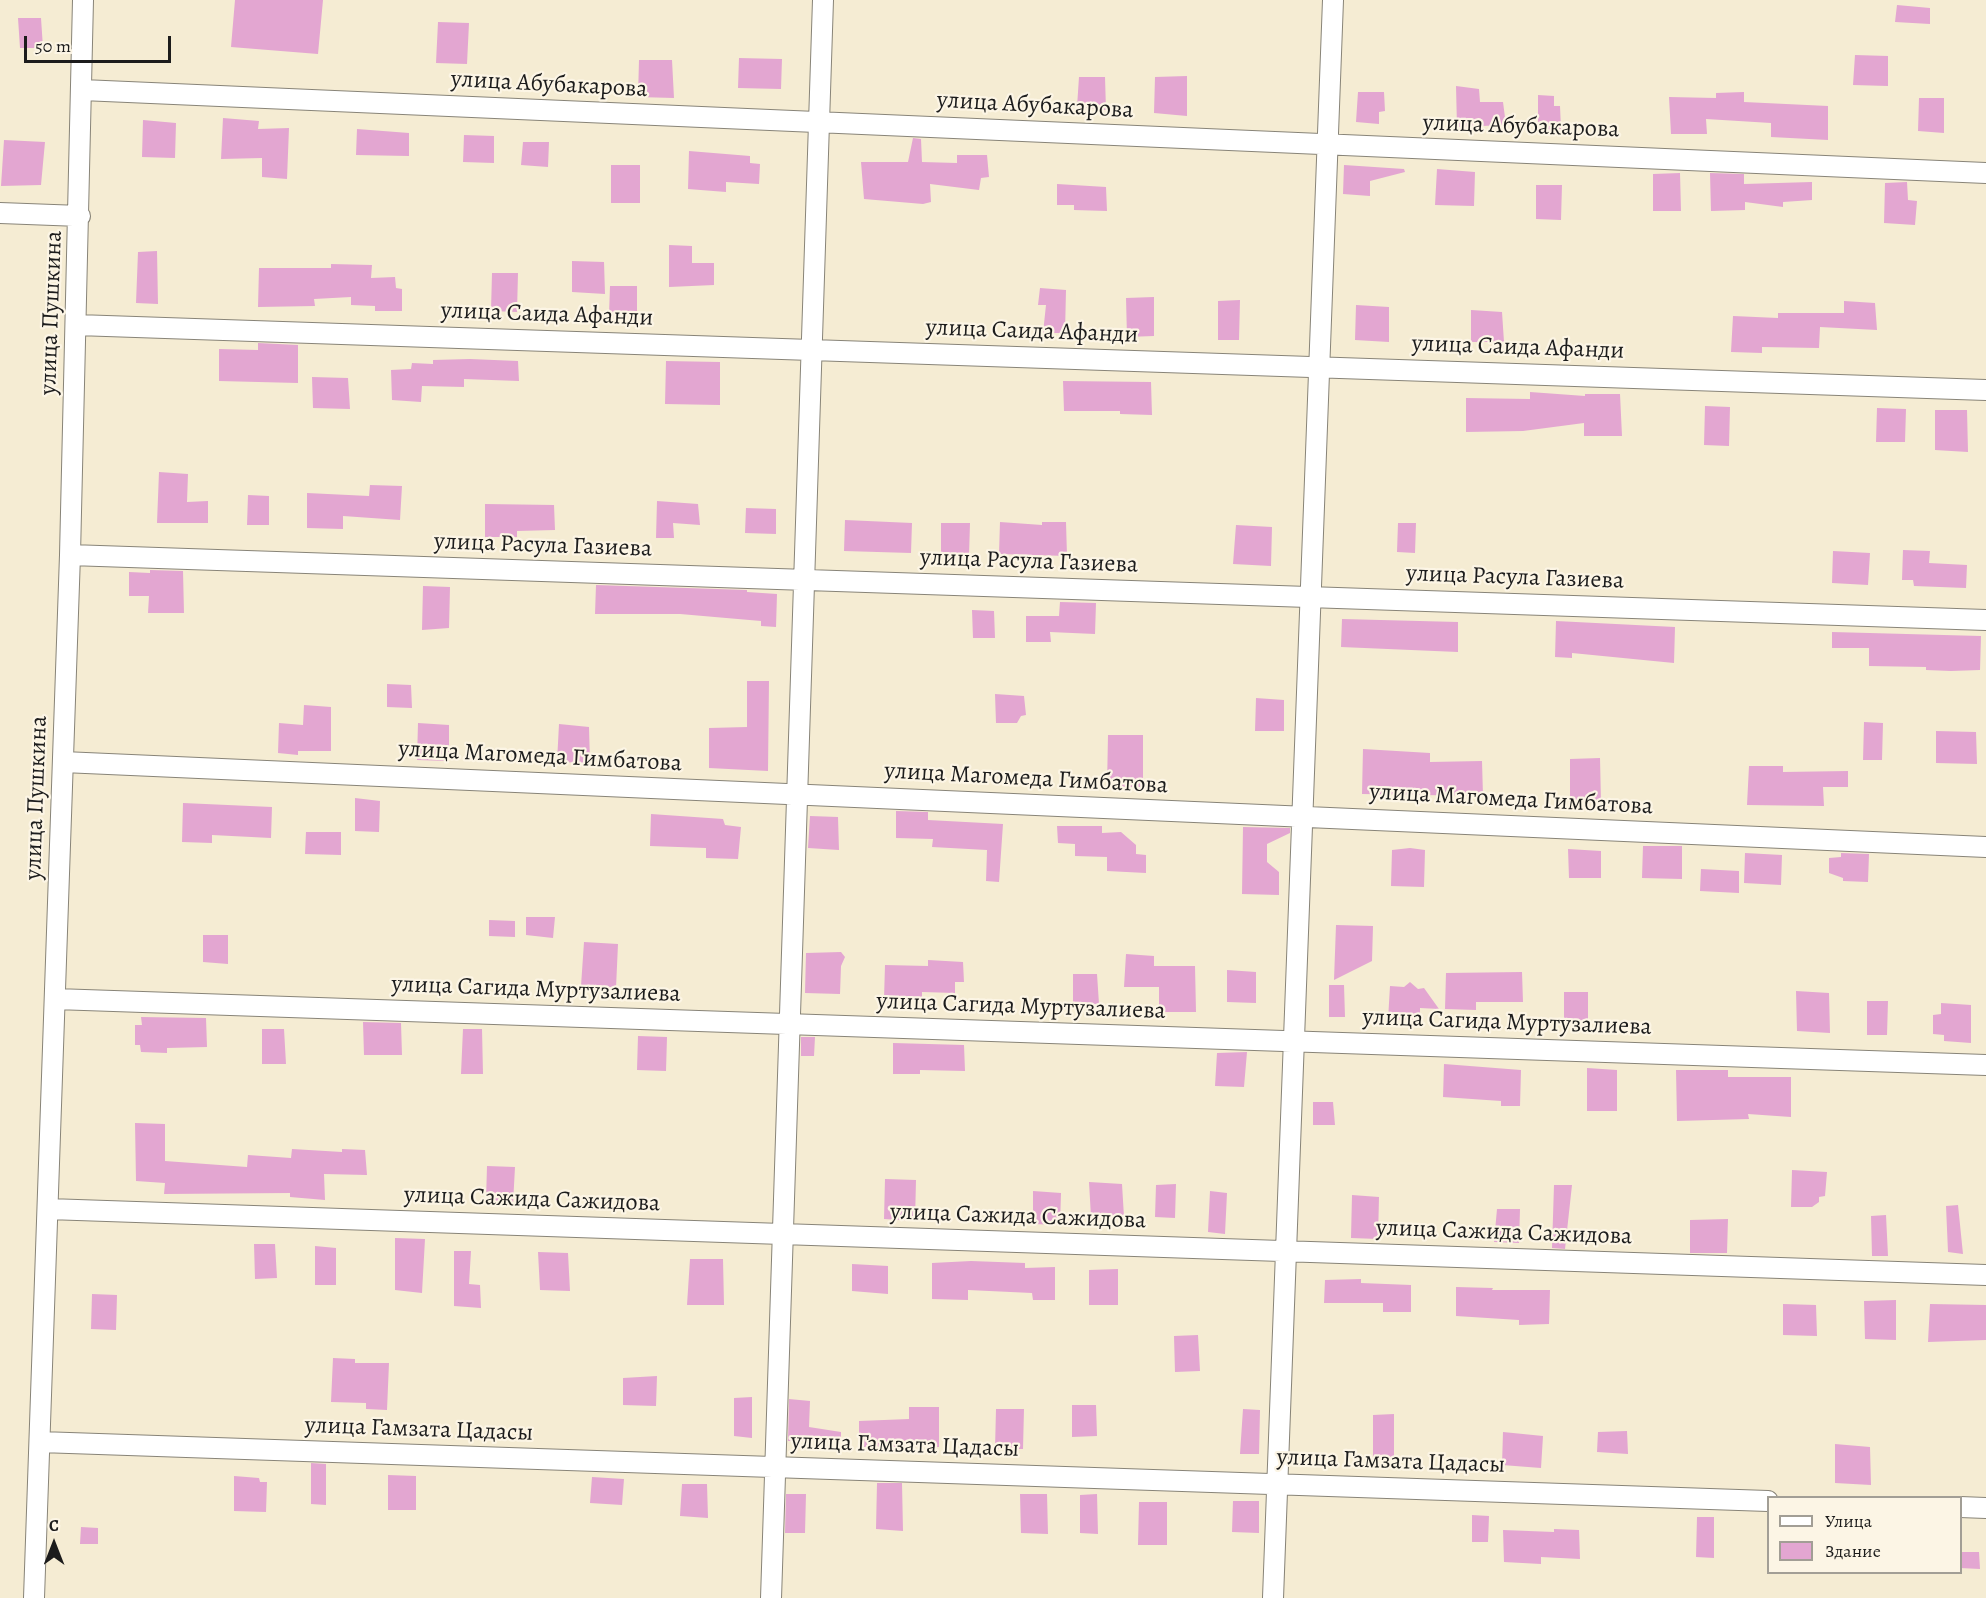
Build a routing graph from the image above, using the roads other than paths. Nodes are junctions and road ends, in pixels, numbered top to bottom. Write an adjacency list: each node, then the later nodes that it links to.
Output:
1 (83, 0): 4 (street, улица Пушкина)
2 (823, 0): 5 (street)
3 (1333, 0): 6 (street)
4 (82, 90): 5 (street, улица Абубакарова); 9 (street, улица Пушкина)
5 (819, 122): 6 (street, улица Абубакарова); 11 (street)
6 (1328, 144): 7 (street, улица Абубакарова); 12 (street)
7 (1986, 173)
8 (0, 213): 9 (street)
9 (80, 216): 10 (street, улица Пушкина)
10 (77, 325): 11 (street, улица Саида Афанди); 14 (street, улица Пушкина)
11 (812, 350): 12 (street, улица Саида Афанди); 15 (street)
12 (1319, 367): 13 (street, улица Саида Афанди); 16 (street)
13 (1986, 390)
14 (70, 555): 15 (street, улица Расула Газиева); 18 (street, улица Пушкина)
15 (804, 580): 16 (street, улица Расула Газиева); 19 (street)
16 (1311, 597): 17 (street, улица Расула Газиева); 20 (street)
17 (1986, 620)
18 (63, 762): 19 (street, улица Магомеда Гимбатова); 22 (street, улица Пушкина)
19 (798, 794): 20 (street, улица Магомеда Гимбатова); 23 (street)
20 (1303, 817): 21 (street, улица Магомеда Гимбатова); 24 (street)
21 (1986, 847)
22 (55, 999): 23 (street, улица Сагида Муртузалиева); 26 (street, улица Пушкина)
23 (790, 1024): 24 (street, улица Сагида Муртузалиева); 27 (street)
24 (1294, 1041): 25 (street, улица Сагида Муртузалиева); 28 (street)
25 (1986, 1065)
26 (48, 1209): 27 (street, улица Сажида Сажидова); 30 (street, улица Пушкина)
27 (783, 1234): 28 (street, улица Сажида Сажидова); 31 (street)
28 (1286, 1251): 29 (street, улица Сажида Сажидова); 32 (street)
29 (1986, 1275)
30 (40, 1442): 31 (street, улица Гамзата Цадасы); 36 (street, улица Пушкина)
31 (775, 1467): 32 (street, улица Гамзата Цадасы); 37 (street)
32 (1278, 1484): 33 (street, улица Гамзата Цадасы); 38 (street)
33 (1767, 1501)
34 (1962, 1507): 35 (street)
35 (1986, 1508)
36 (34, 1598)
37 (771, 1598)
38 (1273, 1598)

